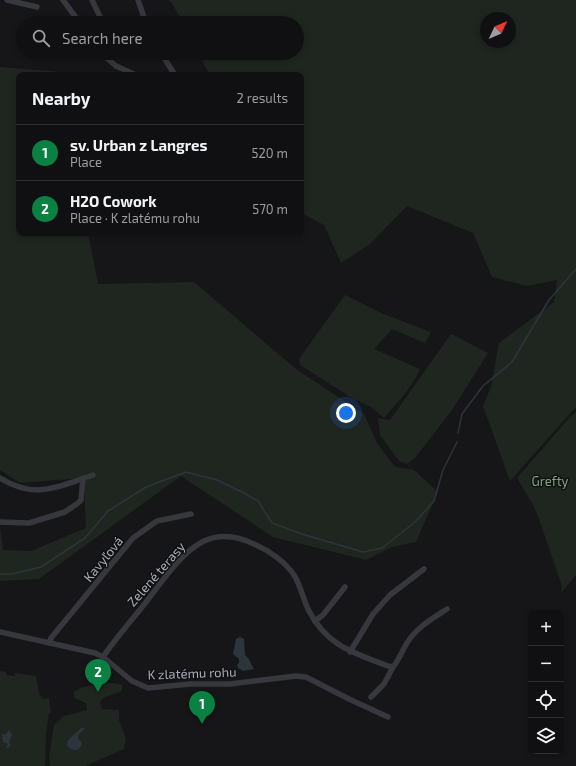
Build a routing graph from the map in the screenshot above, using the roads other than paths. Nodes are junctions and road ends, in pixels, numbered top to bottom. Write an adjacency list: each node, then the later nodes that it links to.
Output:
1 (7, 0): 5 (street)
2 (63, 0): 6 (street)
3 (92, 0): 7 (street)
4 (138, 0): 8 (street)
5 (37, 7)
6 (75, 16)
7 (100, 16)
8 (144, 16)
9 (109, 60): 11 (street)
10 (166, 60): 12 (street)
11 (129, 72)
12 (173, 72)
13 (93, 474): 15 (street)
14 (0, 478): 15 (street)
15 (83, 478): 17 (street)
16 (190, 514): 23 (street, Kavyľová)
17 (0, 522)
18 (424, 569): 24 (street)
19 (345, 587): 21 (street)
20 (447, 609): 26 (street)
21 (315, 621): 24 (street, Zelené terasy); 25 (street, Zelené terasy)
22 (0, 632): 23 (street, K zlatému rohu)
23 (49, 643): 25 (street, K zlatému rohu)
24 (350, 652): 26 (street, Zelené terasy)
25 (103, 657): 28 (street, K zlatému rohu)
26 (393, 667): 27 (street)
27 (371, 697)
28 (388, 717)

